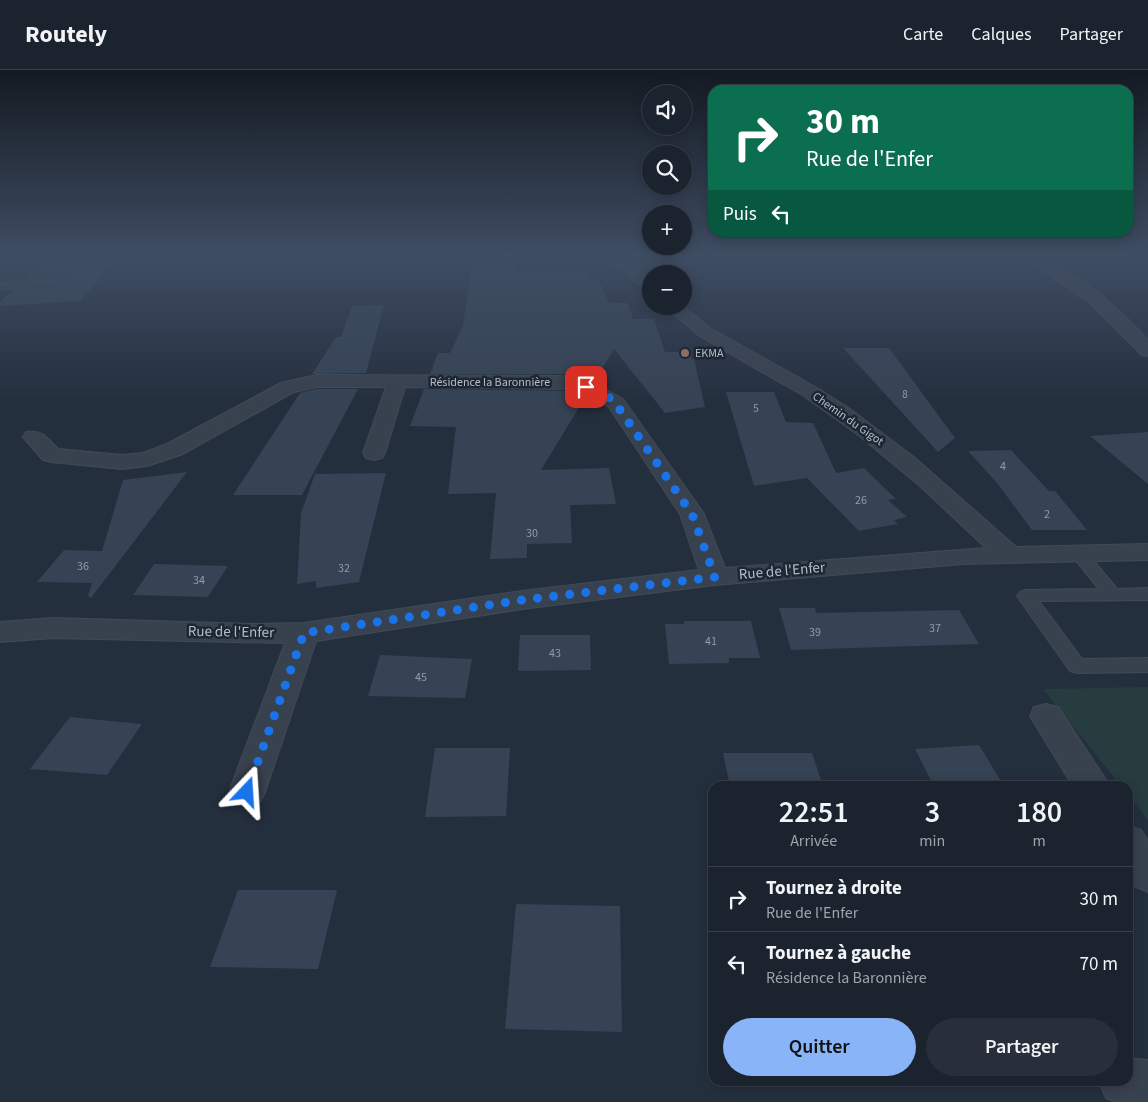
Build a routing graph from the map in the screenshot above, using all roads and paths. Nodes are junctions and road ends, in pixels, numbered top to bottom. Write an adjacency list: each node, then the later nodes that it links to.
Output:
1 (1104, 305): 3 (street)
2 (684, 315): 9 (street, Chemin du Gigot)
3 (1148, 351)
4 (398, 381): 5 (street, Résidence la Baronnière); 6 (street); 10 (street, Résidence la Baronnière)
5 (34, 437)
6 (374, 453)
7 (1077, 552): 8 (street, Rue de l'Enfer); 9 (street, Rue de l'Enfer); 12 (lane)
8 (1148, 552)
9 (1008, 554): 10 (street, Rue de l'Enfer)
10 (715, 577): 14 (street, Rue de l'Enfer)
11 (1148, 594): 12 (lane)
12 (1113, 595): 15 (lane)
13 (0, 632): 14 (street, Rue de l'Enfer)
14 (304, 633): 18 (street)
15 (1148, 665)
16 (1046, 716): 17 (street)
17 (1089, 781)
18 (247, 792)
19 (1133, 850): 20 (street)
20 (1148, 874)
21 (1133, 1082): 22 (street)
22 (1148, 1084)

